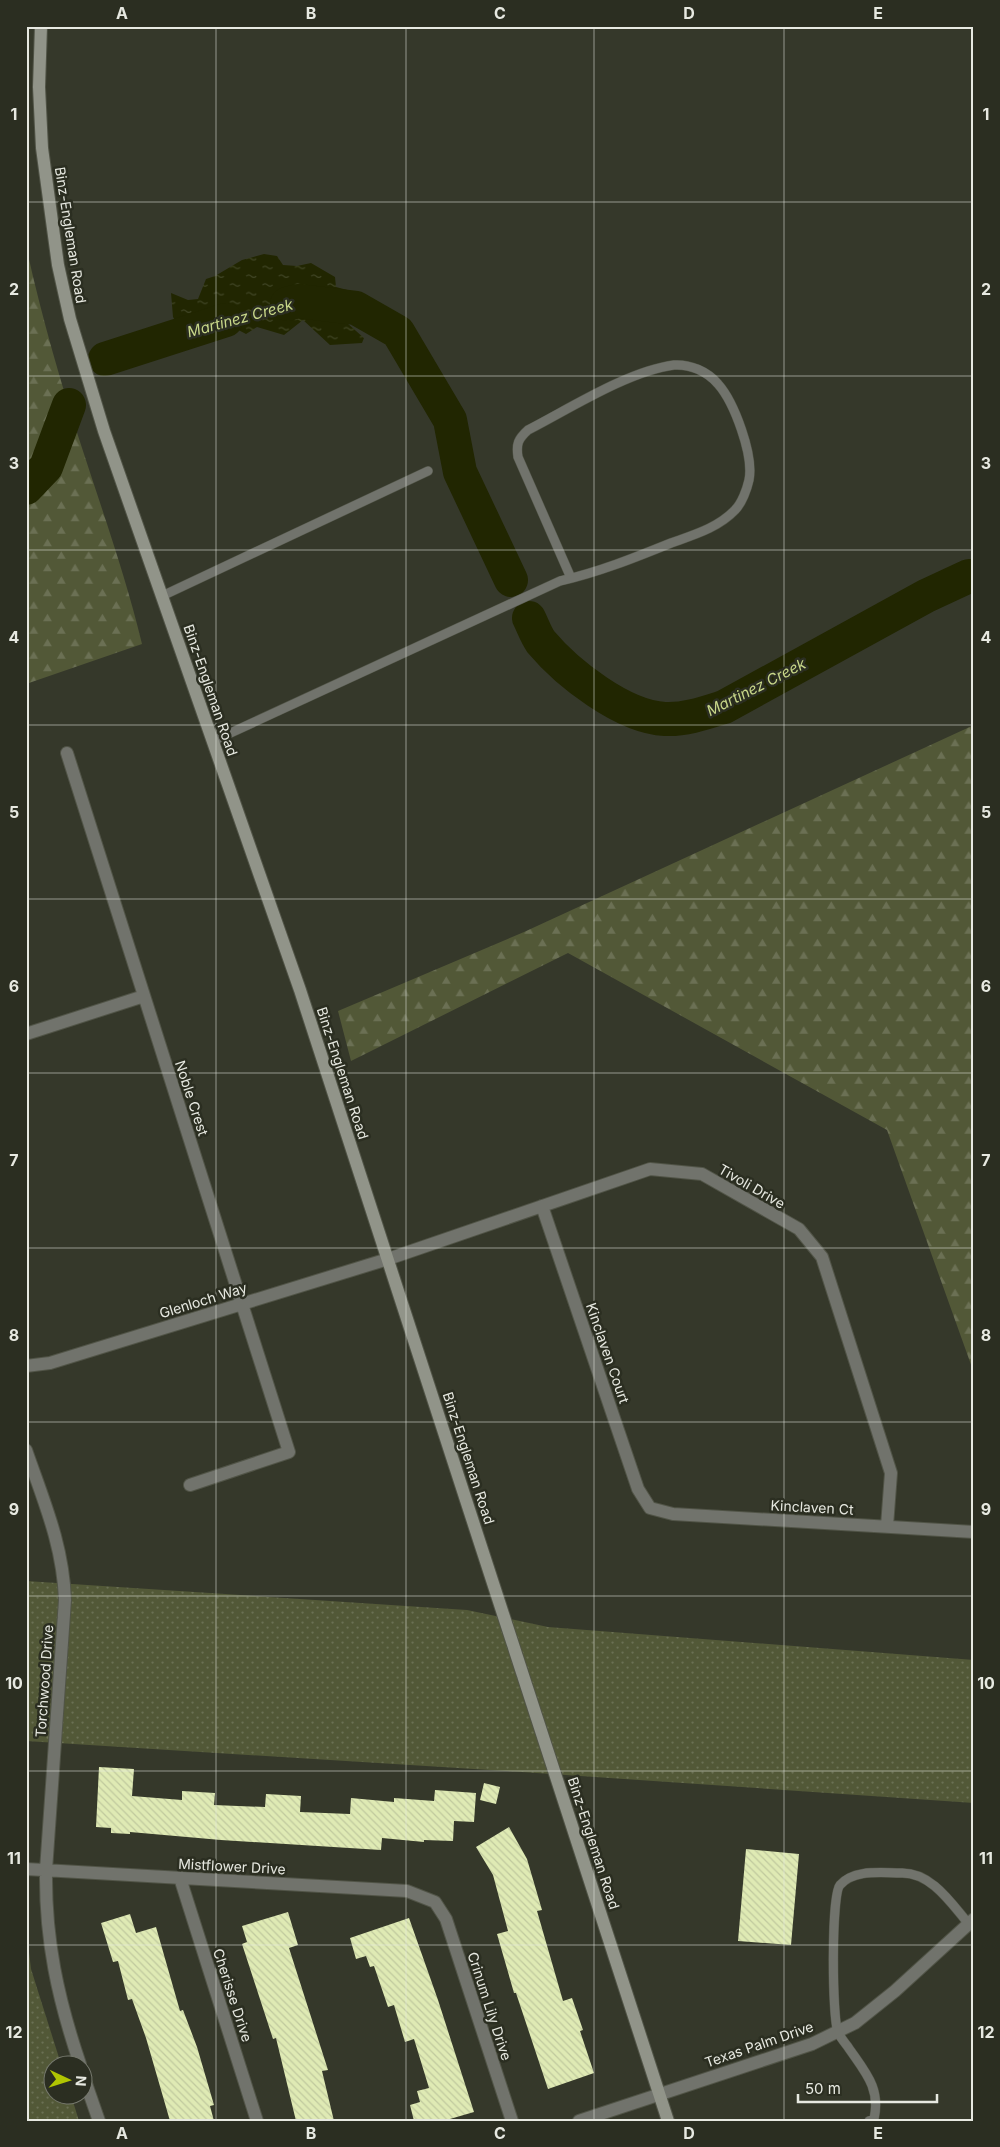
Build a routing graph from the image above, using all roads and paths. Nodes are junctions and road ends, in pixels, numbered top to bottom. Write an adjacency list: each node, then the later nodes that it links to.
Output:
1 (40, 26): 4 (street, Binz-Engleman Road)
2 (428, 471): 4 (lane)
3 (571, 578): 3 (lane); 5 (lane)
4 (162, 596): 5 (street, Binz-Engleman Road)
5 (213, 741): 10 (street, Binz-Engleman Road)
6 (67, 753): 7 (street, Noble Crest)
7 (144, 996): 8 (street); 11 (street, Noble Crest)
8 (26, 1034)
9 (542, 1206): 10 (street, Tivoli Drive); 15 (street, Kinclaven Court); 16 (street, Tivoli Drive)
10 (388, 1259): 11 (street, Glenloch Way); 25 (street, Binz-Engleman Road)
11 (242, 1304): 12 (street, Glenloch Way); 14 (street, Noble Crest)
12 (26, 1366)
13 (26, 1450): 19 (street, Torchwood Drive)
14 (190, 1486)
15 (650, 1508): 16 (street, Kinclaven Ct)
16 (887, 1526): 17 (street, Kinclaven Ct)
17 (974, 1532)
18 (26, 1869): 19 (street, Mistflower Drive)
19 (46, 1870): 20 (street, Mistflower Drive); 24 (street, Torchwood Drive)
20 (180, 1878): 21 (street, Mistflower Drive); 28 (street, Cherisse Drive)
21 (435, 1902): 29 (street, Crinum Lily Drive)
22 (971, 1921): 23 (street, Texas Palm Drive); 23 (lane)
23 (837, 2031): 25 (street, Texas Palm Drive); 32 (lane)
24 (77, 2054)
25 (659, 2093): 30 (street, Texas Palm Drive); 31 (street, Binz-Engleman Road)
26 (92, 2101): 27 (street)
27 (99, 2121)
28 (257, 2121)
29 (512, 2121)
30 (579, 2121)
31 (668, 2121)
32 (869, 2121)

